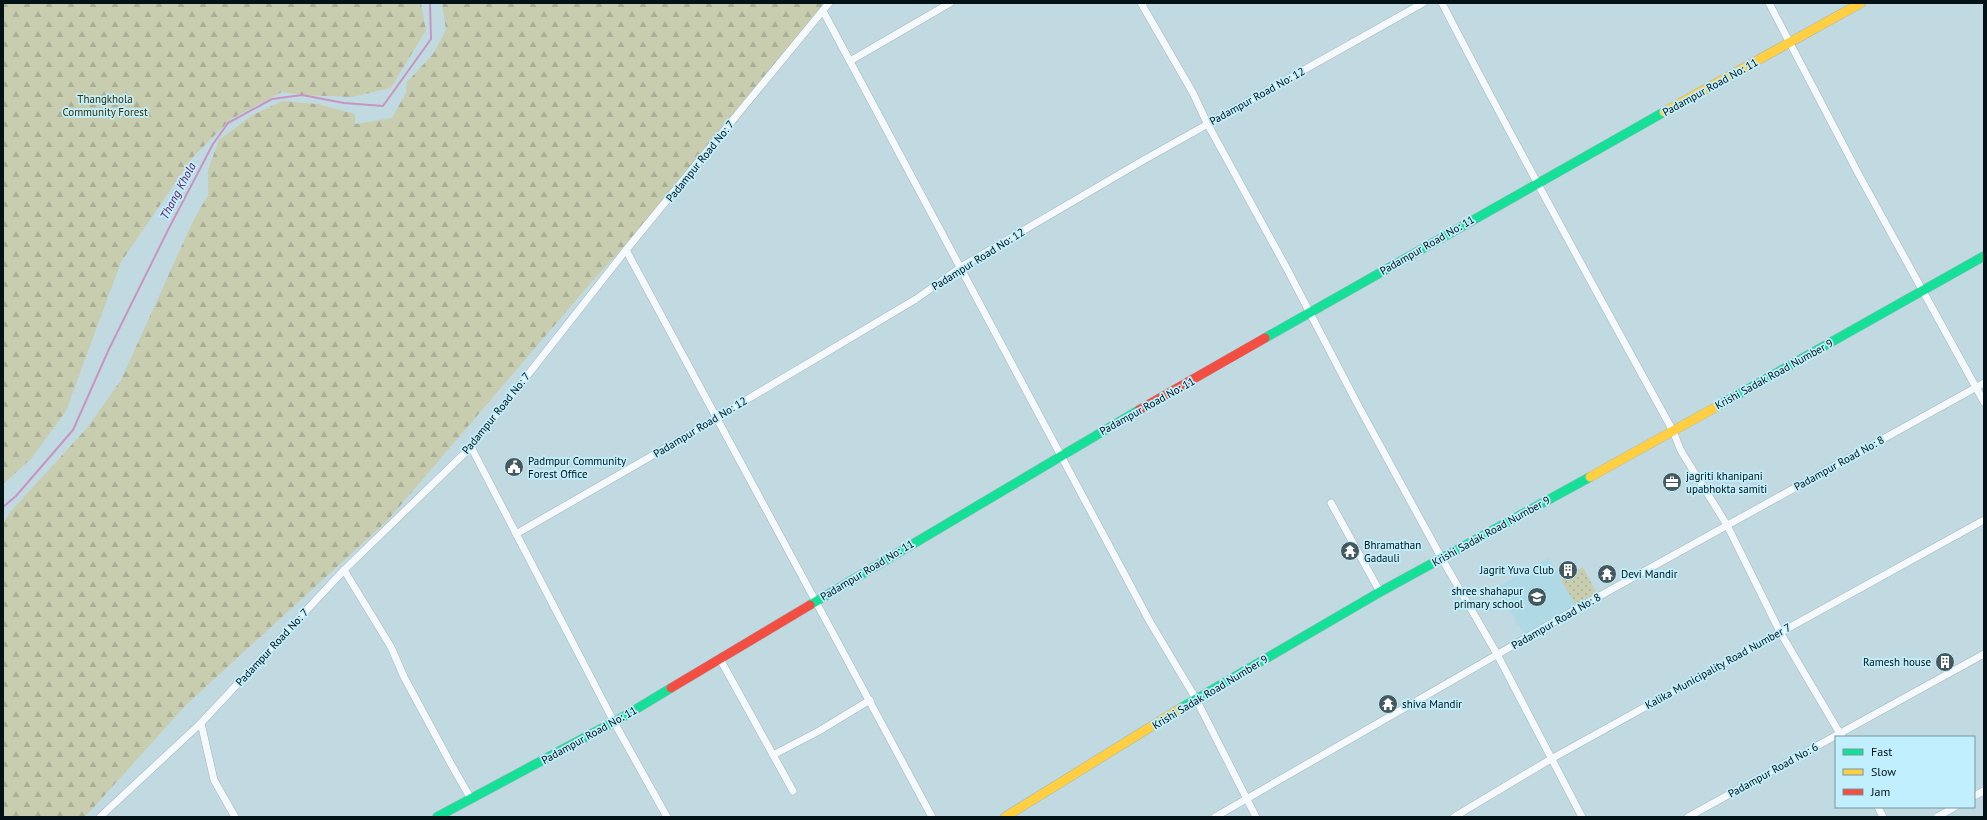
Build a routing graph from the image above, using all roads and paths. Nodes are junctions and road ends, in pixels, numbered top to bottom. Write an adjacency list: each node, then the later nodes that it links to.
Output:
1 (829, 3): 8 (street, Padampur Road No: 7)
2 (950, 3): 10 (street)
3 (1141, 3): 11 (street)
4 (1423, 3): 11 (street, Padampur Road No: 12)
5 (1442, 3): 12 (street)
6 (1769, 3): 9 (street)
7 (1861, 3): 9 (street, Padampur Road No: 11)
8 (823, 11): 10 (street); 13 (street, Padampur Road No: 7)
9 (1790, 43): 12 (street, Padampur Road No: 11); 16 (street)
10 (850, 61): 15 (street)
11 (1207, 123): 15 (street, Padampur Road No: 12); 17 (street)
12 (1538, 182): 17 (street, Padampur Road No: 11); 22 (street)
13 (626, 250): 21 (street); 23 (street, Padampur Road No: 7)
14 (1984, 256): 16 (street, Krishi Sadak Road Number 9)
15 (961, 267): 21 (street, Padampur Road No: 12); 24 (street)
16 (1923, 290): 19 (street); 22 (street, Krishi Sadak Road Number 9)
17 (1310, 312): 24 (street, Padampur Road No: 11); 29 (street)
18 (1984, 383): 19 (street, Padampur Road No: 8)
19 (1976, 387): 20 (street); 27 (street, Padampur Road No: 8)
20 (1984, 402)
21 (717, 417): 28 (street, Padampur Road No: 12); 32 (street)
22 (1673, 431): 27 (street); 29 (street, Krishi Sadak Road Number 9)
23 (471, 447): 28 (street); 30 (street, Padampur Road No: 7)
24 (1061, 455): 32 (street, Padampur Road No: 11); 37 (street)
25 (1331, 503): 31 (street)
26 (1984, 520): 33 (street, Kalika Municipality Road Number 7)
27 (1727, 525): 33 (street); 34 (street, Padampur Road No: 8)
28 (516, 534): 39 (street)
29 (1442, 559): 31 (street, Krishi Sadak Road Number 9); 34 (street)
30 (344, 570): 40 (street, Padampur Road No: 7); 48 (street)
31 (1380, 592): 37 (street, Krishi Sadak Road Number 9)
32 (816, 602): 36 (street, Padampur Road No: 11); 38 (street)
33 (1780, 632): 41 (street); 44 (street, Kalika Municipality Road Number 7)
34 (1497, 654): 44 (street); 49 (street, Padampur Road No: 8)
35 (1984, 654): 41 (street, Padampur Road No: 6)
36 (720, 659): 39 (street, Padampur Road No: 11); 43 (street)
37 (1196, 699): 49 (street); 57 (street, Krishi Sadak Road Number 9)
38 (870, 700): 43 (street); 56 (street)
39 (614, 722): 48 (street, Padampur Road No: 11); 55 (street)
40 (201, 723): 52 (street, Padampur Road No: 7); 53 (street)
41 (1841, 735)
42 (1835, 738): 62 (street, Padampur Road No: 6)
43 (773, 756): 45 (street)
44 (1551, 759): 60 (street, Kalika Municipality Road Number 7); 61 (street)
45 (793, 791)
46 (1984, 791): 47 (street)
47 (1975, 796)
48 (471, 799): 54 (street, Padampur Road No: 11)
49 (1247, 800): 58 (street, Padampur Road No: 8); 59 (street)
50 (1878, 808): 63 (street)
51 (1953, 808): 64 (street)
52 (100, 817)
53 (235, 817)
54 (437, 817)
55 (667, 817)
56 (932, 817)
57 (1005, 817)
58 (1215, 817)
59 (1256, 817)
60 (1454, 817)
61 (1582, 817)
62 (1688, 817)
63 (1883, 817)
64 (1937, 817)

